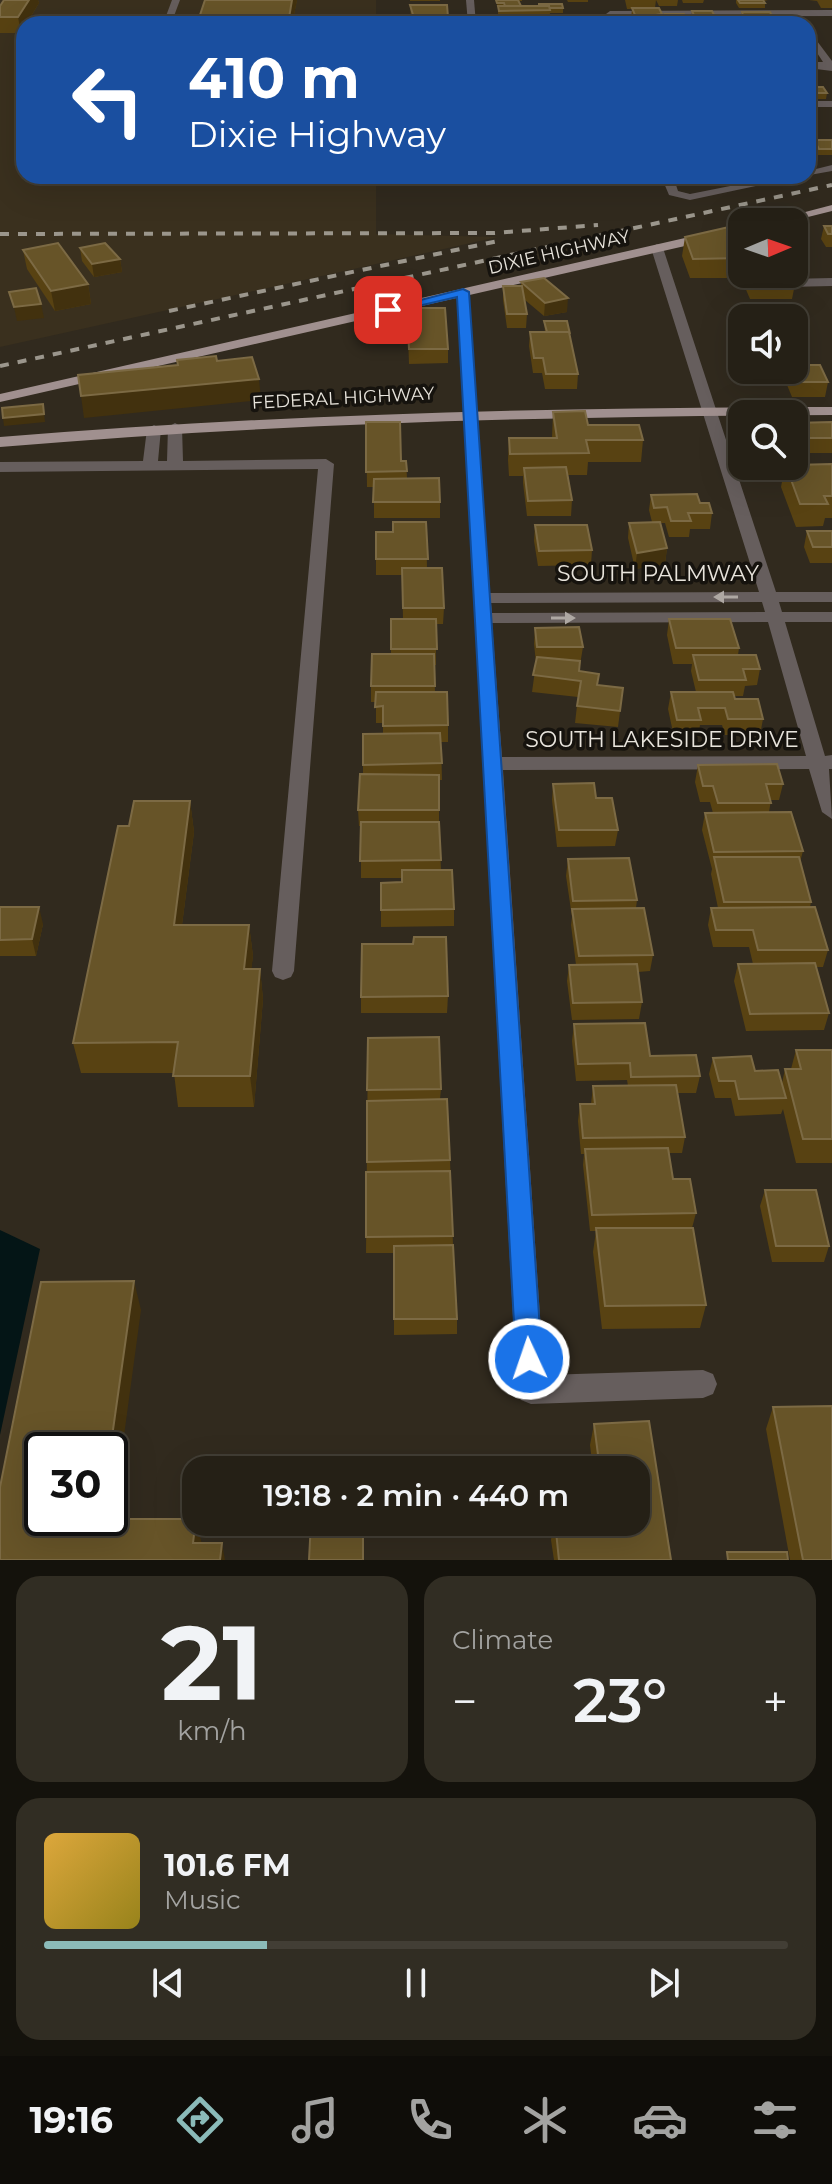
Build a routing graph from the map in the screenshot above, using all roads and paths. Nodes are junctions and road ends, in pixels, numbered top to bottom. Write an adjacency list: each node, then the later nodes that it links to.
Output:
1 (606, 0): 5 (street)
2 (787, 0): 3 (street)
3 (796, 13): 4 (street); 5 (street); 6 (street)
4 (832, 13)
5 (610, 14)
6 (798, 16)
7 (816, 44): 8 (street)
8 (831, 66)
9 (670, 184): 10 (street)
10 (756, 184)
11 (832, 208): 12 (main road)
12 (808, 214)
13 (728, 232): 14 (main road, DIXIE HIGHWAY)
14 (657, 248): 17 (main road, DIXIE HIGHWAY); 19 (street)
15 (832, 282): 16 (street)
16 (808, 283)
17 (463, 292): 18 (main road, DIXIE HIGHWAY); 21 (street)
18 (0, 398)
19 (710, 411): 20 (main road, FEDERAL HIGHWAY); 21 (main road, FEDERAL HIGHWAY); 28 (street)
20 (832, 411)
21 (471, 413): 22 (main road, FEDERAL HIGHWAY); 30 (street)
22 (175, 427): 23 (main road, FEDERAL HIGHWAY); 25 (street)
23 (154, 429): 24 (main road, FEDERAL HIGHWAY); 26 (street)
24 (0, 442)
25 (175, 464): 26 (street); 37 (street)
26 (150, 465): 27 (street)
27 (0, 467)
28 (769, 597): 29 (street, SOUTH PALMWAY); 30 (street, SOUTH PALMWAY, one-way to 30); 31 (street)
29 (832, 597)
30 (484, 598): 33 (street)
31 (774, 617): 32 (street, SOUTH PALMWAY); 33 (street, SOUTH PALMWAY, one-way to 31); 34 (street)
32 (832, 617)
33 (485, 618): 35 (street)
34 (824, 762): 35 (street, SOUTH LAKESIDE DRIVE); 36 (street)
35 (492, 764): 38 (street)
36 (832, 812)
37 (283, 971)
38 (703, 1384)

